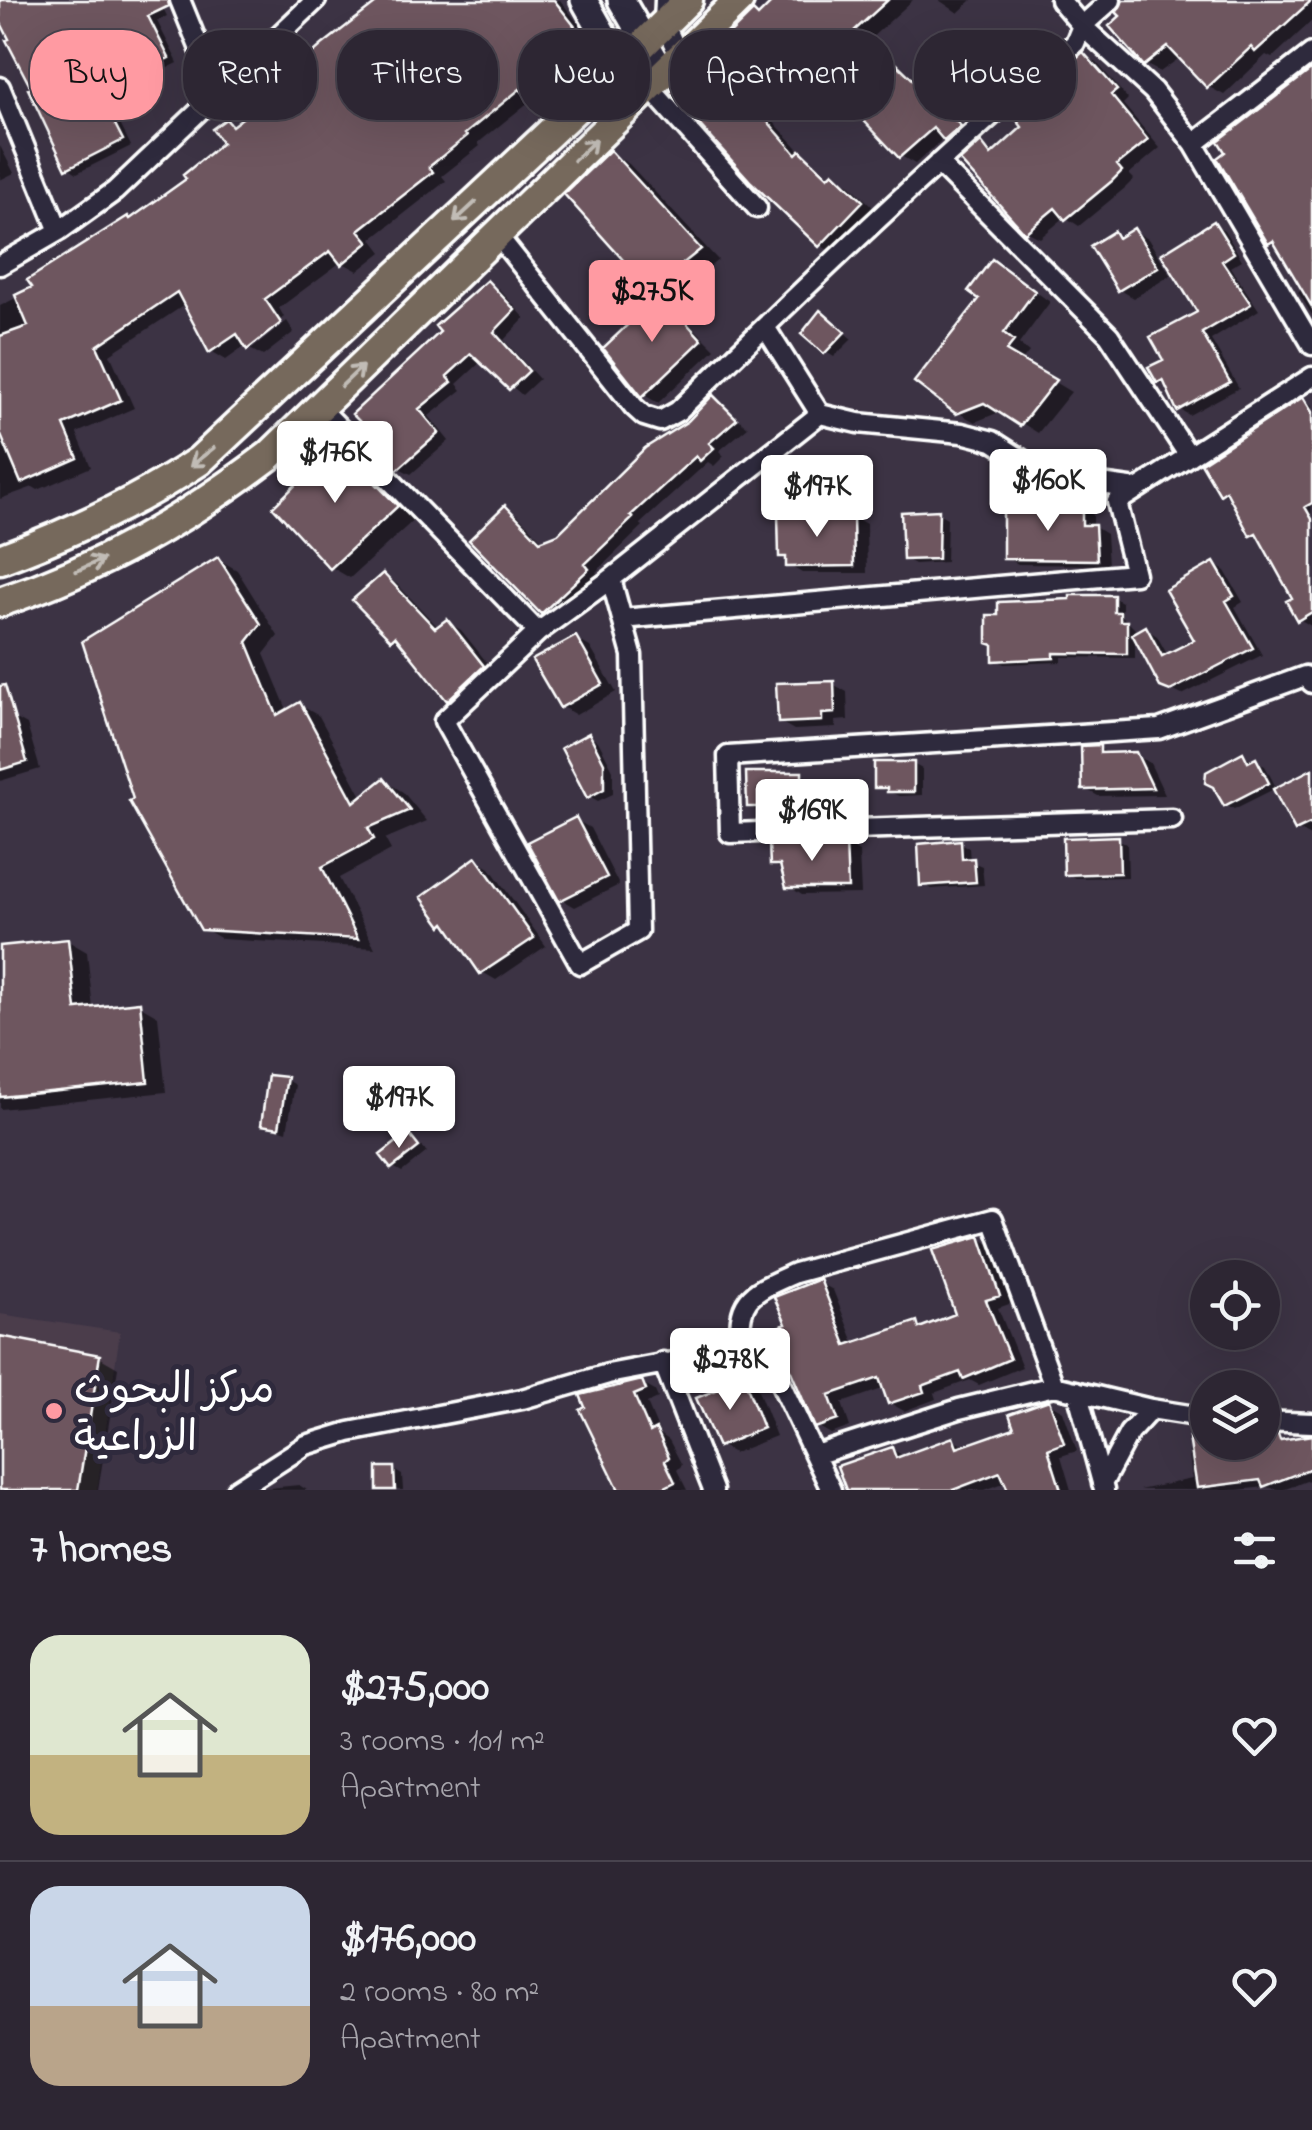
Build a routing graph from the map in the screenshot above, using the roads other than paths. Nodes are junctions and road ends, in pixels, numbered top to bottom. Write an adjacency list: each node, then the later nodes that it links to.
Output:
1 (180, 0): 11 (street)
2 (316, 0): 12 (street)
3 (584, 0): 13 (street)
4 (621, 0): 9 (street)
5 (688, 0): 9 (main road)
6 (740, 0): 16 (main road)
7 (1060, 0): 10 (street)
8 (1112, 0): 10 (street)
9 (658, 22): 16 (street)
10 (1082, 26): 20 (street); 21 (street)
11 (192, 30)
12 (283, 30)
13 (601, 30)
14 (1312, 54): 20 (street)
15 (650, 77): 16 (street)
16 (658, 80): 22 (street); 24 (main road, one-way to 16)
17 (0, 87): 23 (street)
18 (187, 120): 23 (street)
19 (563, 120): 33 (main road, one-way to 33)
20 (1194, 144): 27 (street)
21 (938, 163): 26 (street); 31 (street)
22 (757, 208)
23 (59, 231): 25 (street)
24 (498, 236): 26 (street); 29 (main road, one-way to 24)
25 (0, 265)
26 (764, 327): 30 (street)
27 (1312, 345)
28 (1312, 377): 31 (street)
29 (319, 407): 35 (main road, one-way to 29); 37 (street)
30 (820, 414): 32 (street); 34 (street)
31 (1189, 456): 32 (street)
32 (1137, 489): 36 (street)
33 (0, 559)
34 (612, 579): 36 (street); 37 (street)
35 (0, 602)
36 (622, 619): 37 (street)
37 (538, 632)
38 (1312, 684): 39 (street)
39 (1172, 819)
40 (741, 1348): 41 (street); 42 (street); 48 (street)
41 (663, 1362): 50 (street); 51 (street)
42 (1054, 1386): 43 (street); 48 (street)
43 (1077, 1391): 44 (street); 49 (street)
44 (1150, 1409): 45 (street); 49 (street)
45 (1190, 1415)
46 (1280, 1422): 47 (street)
47 (1312, 1423)
48 (815, 1455): 52 (street)
49 (1103, 1487)
50 (236, 1490)
51 (713, 1490)
52 (831, 1490)

